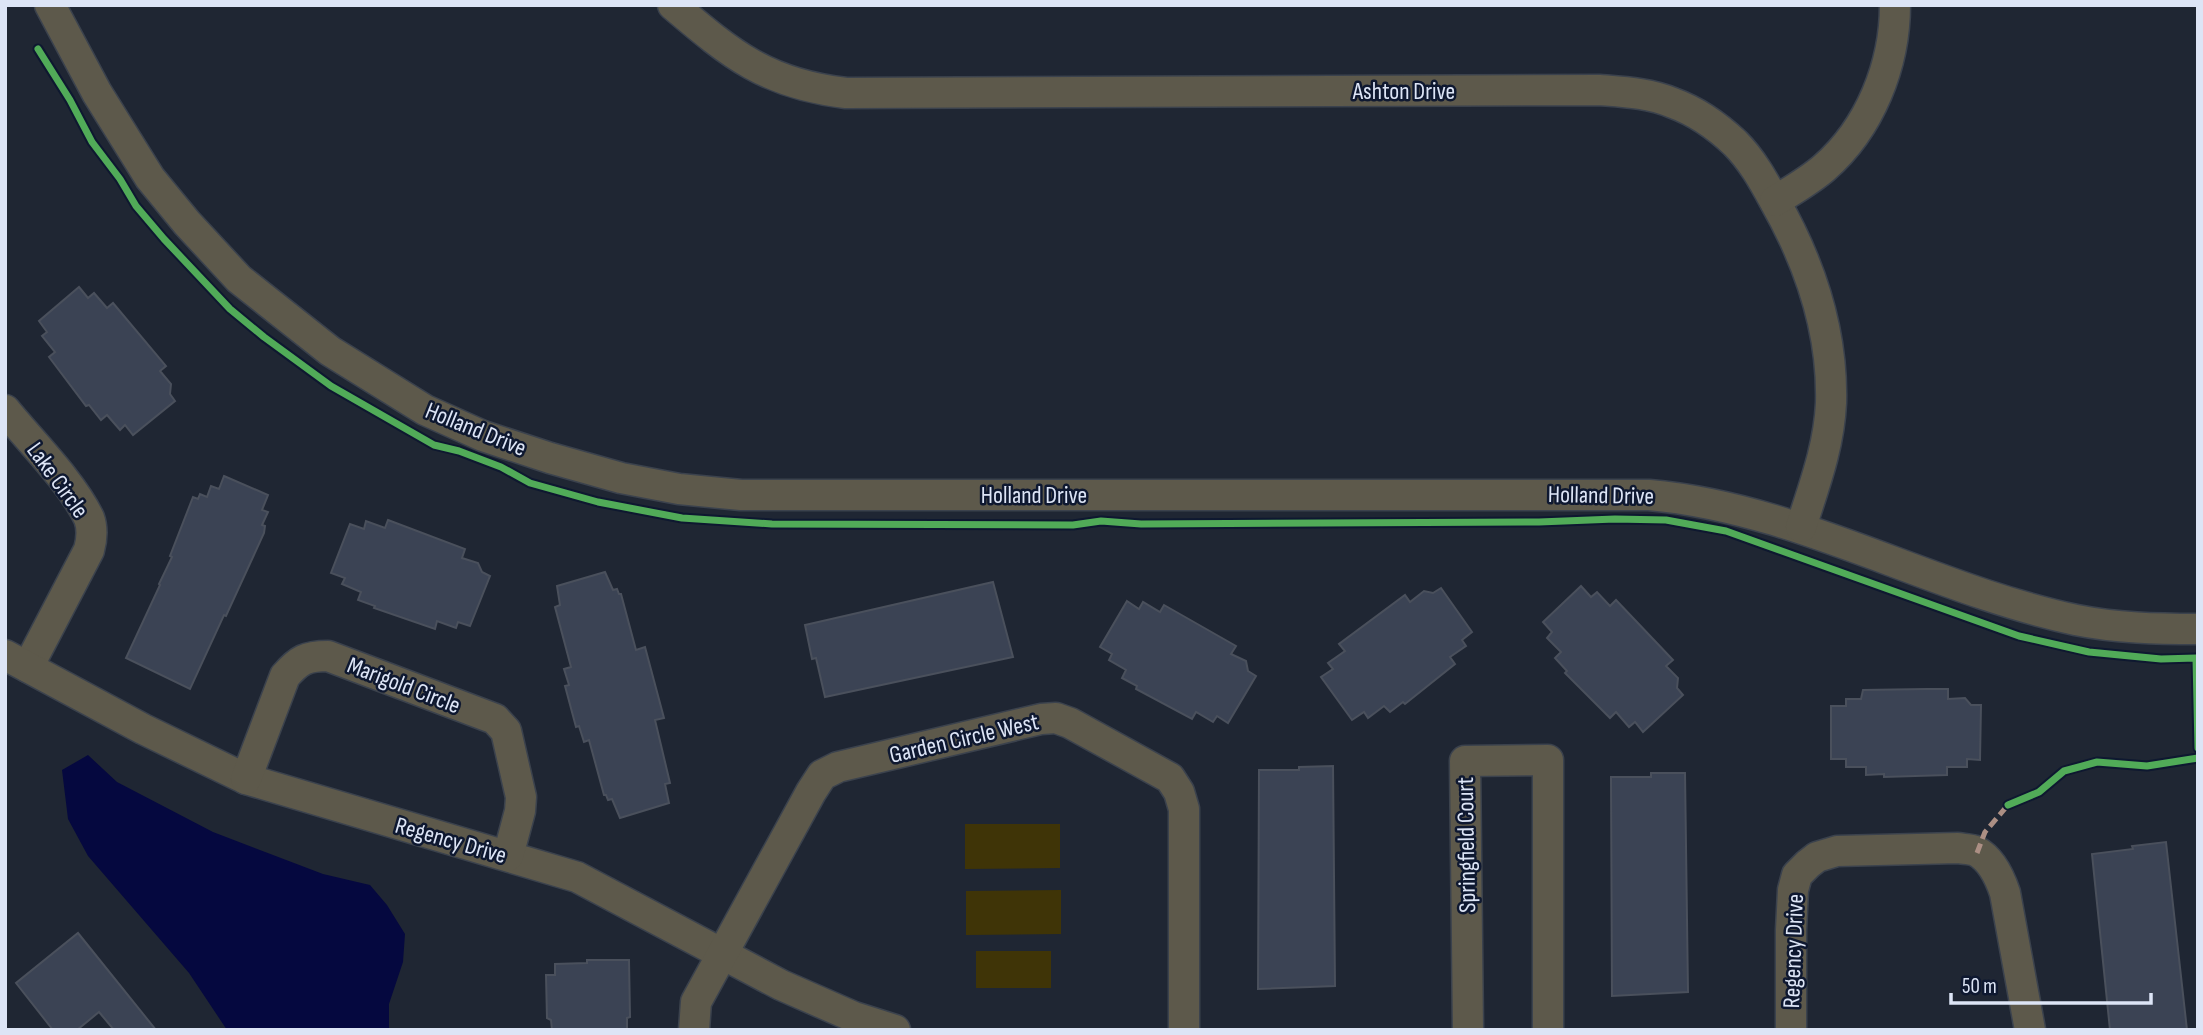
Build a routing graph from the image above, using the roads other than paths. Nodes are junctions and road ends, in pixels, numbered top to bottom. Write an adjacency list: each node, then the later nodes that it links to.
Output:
1 (50, 5): 6 (street, Holland Drive)
2 (673, 5): 4 (street, Ashton Drive)
3 (1895, 5): 4 (street)
4 (1775, 201): 6 (street, Ashton Drive)
5 (5, 410): 8 (street, Lake Circle)
6 (1801, 527): 7 (street, Holland Drive)
7 (2198, 629)
8 (17, 661): 9 (street, Regency Drive)
9 (246, 779): 10 (street, Regency Drive); 10 (street, Marigold Circle)
10 (508, 856): 11 (street, Regency Drive)
11 (722, 953): 12 (street, Garden Circle West); 13 (street, Regency Drive); 14 (street, Garden Circle West)
12 (694, 1030)
13 (895, 1030)
14 (1184, 1030)
15 (1468, 1030): 16 (street, Springfield Court)
16 (1548, 1030)
17 (1791, 1030): 18 (street, Regency Drive)
18 (2030, 1030)

